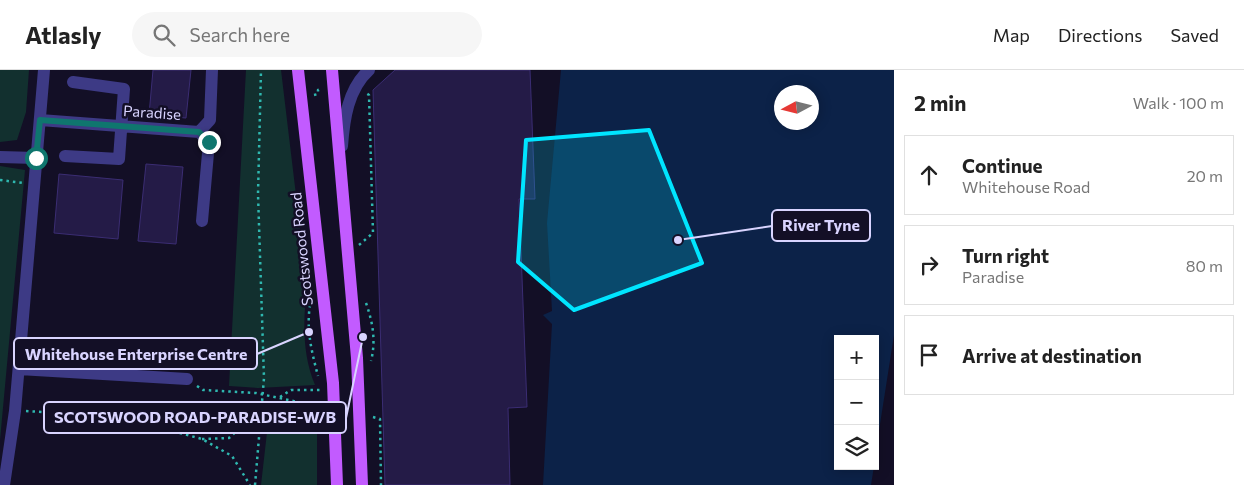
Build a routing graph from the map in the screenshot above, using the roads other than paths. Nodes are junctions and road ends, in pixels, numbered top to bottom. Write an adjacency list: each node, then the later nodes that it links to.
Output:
1 (44, 70): 8 (street)
2 (212, 70): 10 (street)
3 (298, 70): 4 (street); 19 (main road, Scotswood Road)
4 (304, 70)
5 (332, 70): 14 (main road)
6 (369, 70): 14 (street)
7 (73, 82): 9 (street)
8 (40, 120): 9 (street, Paradise); 13 (street)
9 (122, 127): 10 (street, Paradise); 11 (street)
10 (199, 132): 15 (street, Paradise)
11 (65, 156)
12 (0, 157): 13 (street)
13 (36, 158): 16 (street)
14 (340, 164): 20 (main road)
15 (202, 221)
16 (19, 368): 17 (street); 18 (street)
17 (187, 379)
18 (4, 485)
19 (337, 485)
20 (362, 485)

